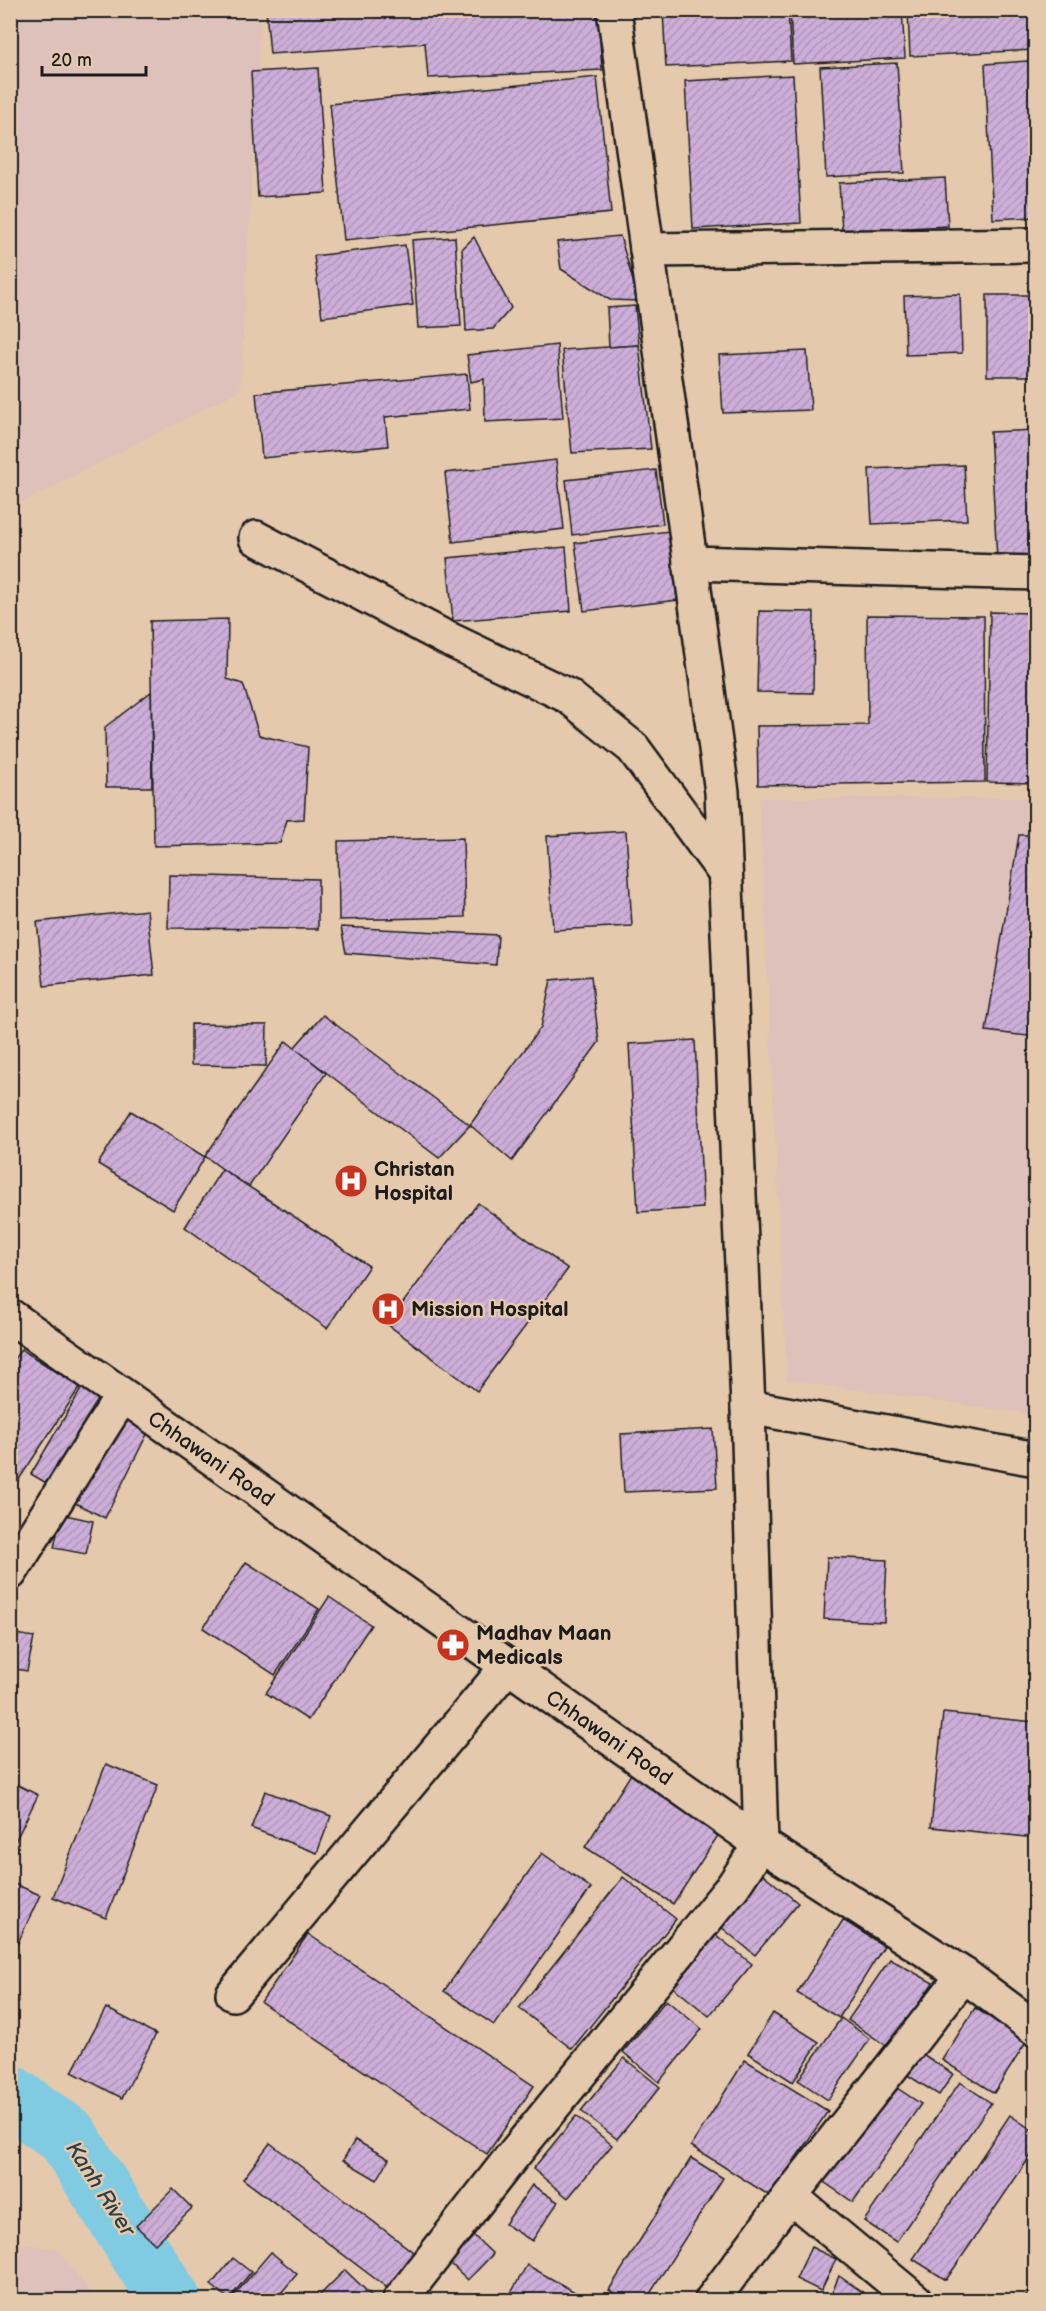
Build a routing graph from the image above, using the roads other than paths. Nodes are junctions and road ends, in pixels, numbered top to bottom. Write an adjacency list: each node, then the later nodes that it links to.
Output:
1 (614, 10): 3 (street)
2 (1035, 245): 3 (street)
3 (647, 250): 5 (street)
4 (256, 538): 7 (street)
5 (690, 563): 6 (street); 7 (street)
6 (1035, 573)
7 (725, 873): 10 (street)
8 (10, 1316): 9 (street, Chhawani Road)
9 (123, 1396): 12 (street); 13 (street, Chhawani Road)
10 (748, 1407): 11 (street); 14 (street)
11 (1035, 1459)
12 (10, 1573)
13 (507, 1667): 14 (street, Chhawani Road); 16 (street)
14 (761, 1844): 15 (street, Chhawani Road); 19 (street)
15 (964, 1976): 17 (street, Chhawani Road); 18 (street)
16 (233, 1994)
17 (1035, 2029)
18 (790, 2196): 20 (street); 21 (street)
19 (400, 2301)
20 (712, 2301)
21 (915, 2301)

